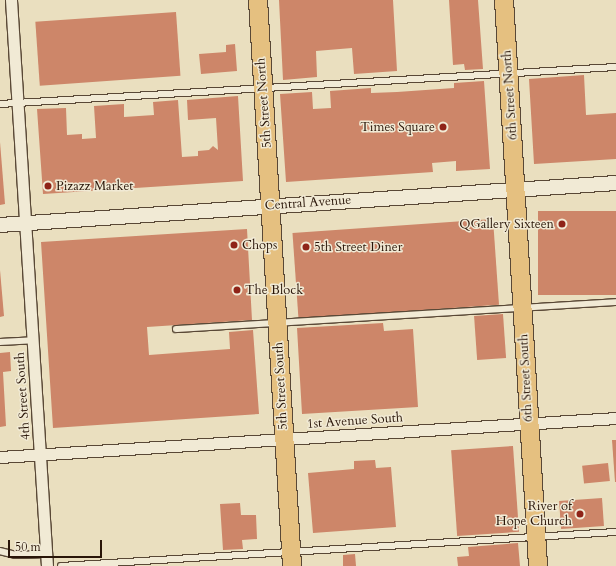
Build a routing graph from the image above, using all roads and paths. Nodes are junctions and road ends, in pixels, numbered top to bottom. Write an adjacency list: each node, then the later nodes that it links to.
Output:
1 (11, 0): 7 (street, 4th Street South)
2 (258, 0): 6 (main road, 5th Street North)
3 (504, 0): 5 (main road, 6th Street North)
4 (616, 66): 5 (lane)
5 (509, 72): 6 (lane); 10 (main road, 6th Street North)
6 (263, 90): 7 (lane); 11 (main road, 5th Street North)
7 (17, 103): 8 (lane); 12 (street, 4th Street South)
8 (0, 104)
9 (616, 183): 10 (street, Central Avenue)
10 (517, 190): 11 (street, Central Avenue); 15 (main road, 6th Street South)
11 (270, 205): 12 (street, Central Avenue); 16 (main road, 5th Street South)
12 (24, 224): 13 (street, Central Avenue); 18 (street, 4th Street South)
13 (0, 225)
14 (616, 302): 15 (lane)
15 (523, 309): 16 (lane); 21 (main road, 6th Street South)
16 (277, 323): 17 (lane); 22 (main road, 5th Street South)
17 (176, 329)
18 (33, 340): 19 (lane); 23 (street, 4th Street South)
19 (0, 342)
20 (616, 418): 21 (street, 1st Avenue South)
21 (529, 423): 22 (street, 1st Avenue South); 26 (main road, 6th Street South)
22 (284, 440): 23 (street, 1st Avenue South); 29 (main road, 5th Street South)
23 (42, 455): 24 (street, 1st Avenue South); 28 (street, 4th Street South)
24 (0, 457)
25 (616, 532): 26 (lane)
26 (536, 537): 29 (lane); 32 (main road, 6th Street South)
27 (0, 550): 28 (lane)
28 (47, 554): 30 (street, 4th Street South)
29 (291, 559): 31 (lane)
30 (48, 566)
31 (62, 566)
32 (538, 566)

